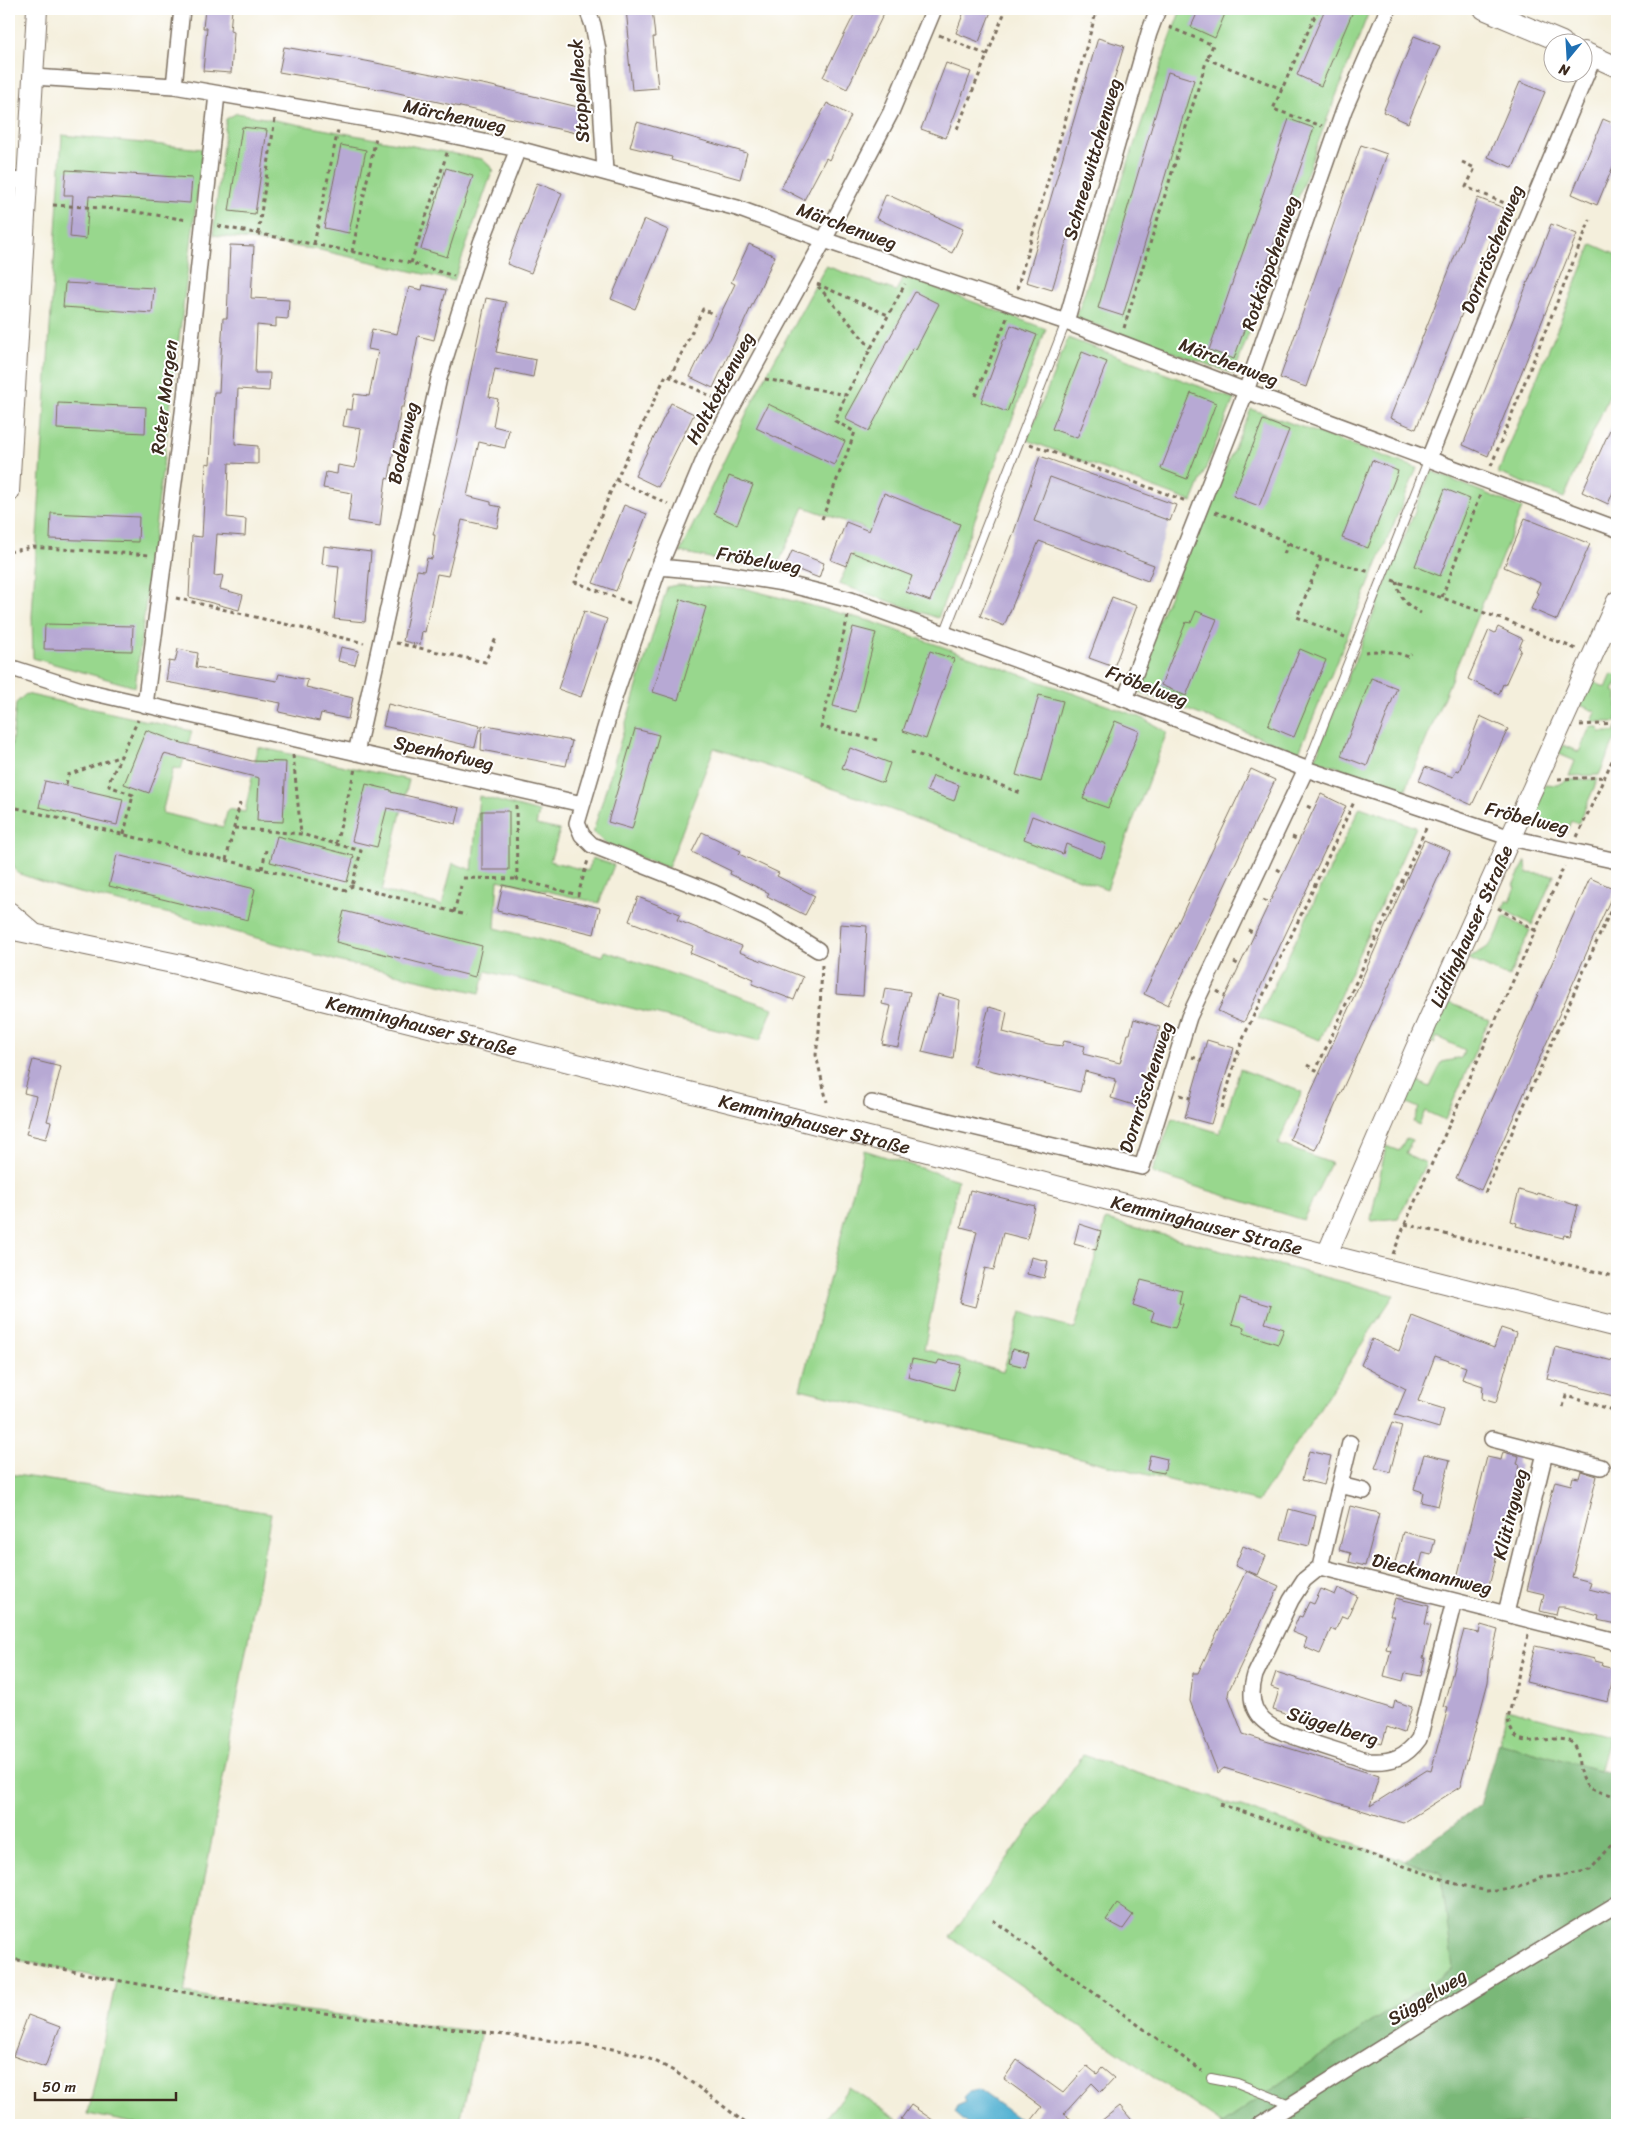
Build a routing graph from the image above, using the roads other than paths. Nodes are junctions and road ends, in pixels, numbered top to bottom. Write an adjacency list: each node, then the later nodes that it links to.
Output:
1 (37, 9): 11 (main road)
2 (182, 9): 13 (street)
3 (587, 9): 16 (street, Stoppelheck)
4 (934, 9): 18 (street, Holtkottenweg)
5 (1388, 9): 20 (street, Rotkäppchenweg)
6 (1484, 9): 8 (main road)
7 (1156, 15): 19 (street, Schneewittchenweg)
8 (1544, 34)
9 (1594, 56): 10 (main road)
10 (1617, 67)
11 (33, 77): 13 (street, Märchenweg); 17 (main road)
12 (1578, 82): 21 (street, Dornröschenweg)
13 (174, 86): 14 (street, Märchenweg)
14 (217, 94): 15 (street, Märchenweg); 29 (street, Roter Morgen)
15 (518, 149): 16 (street, Märchenweg); 30 (street, Bodenweg)
16 (605, 172): 18 (street, Märchenweg)
17 (18, 181): 22 (main road)
18 (824, 240): 19 (street, Märchenweg); 24 (street, Holtkottenweg)
19 (1066, 322): 20 (street, Märchenweg); 26 (lane)
20 (1246, 391): 21 (street, Märchenweg); 28 (street, Rotkäppchenweg)
21 (1429, 458): 23 (street, Märchenweg); 31 (lane)
22 (9, 492)
23 (1617, 529)
24 (659, 567): 26 (street, Fröbelweg); 32 (street, Holtkottenweg)
25 (1617, 601): 33 (main road, Lüdinghauser Straße)
26 (944, 634): 28 (street, Fröbelweg)
27 (9, 667): 29 (street, Spenhofweg)
28 (1125, 699): 31 (street, Fröbelweg)
29 (145, 705): 30 (street, Spenhofweg)
30 (357, 753): 32 (street, Spenhofweg)
31 (1306, 769): 33 (street, Fröbelweg); 39 (street, Dornröschenweg)
32 (582, 804): 38 (street)
33 (1511, 838): 34 (street, Fröbelweg); 40 (main road, Lüdinghauser Straße)
34 (1617, 860)
35 (9, 912): 37 (main road)
36 (9, 929): 37 (main road, Kemminghauser Straße)
37 (34, 934): 40 (main road, Kemminghauser Straße)
38 (818, 950)
39 (872, 1102)
40 (1326, 1254): 41 (main road, Kemminghauser Straße)
41 (1617, 1327)
42 (1492, 1439): 44 (street, Klütingweg)
43 (1350, 1443): 46 (street)
44 (1545, 1453): 45 (street, Klütingweg); 50 (street, Klütingweg)
45 (1601, 1467)
46 (1340, 1485): 47 (street); 48 (street)
47 (1364, 1491)
48 (1320, 1567): 49 (street, Dieckmannweg); 49 (street, Süggelberg)
49 (1454, 1601): 50 (street, Dieckmannweg)
50 (1506, 1613): 51 (street, Dieckmannweg)
51 (1617, 1642)
52 (1617, 1904): 54 (street, Süggelweg)
53 (1211, 2078): 54 (lane)
54 (1292, 2105): 55 (street, Süggelweg)
55 (1259, 2125)

